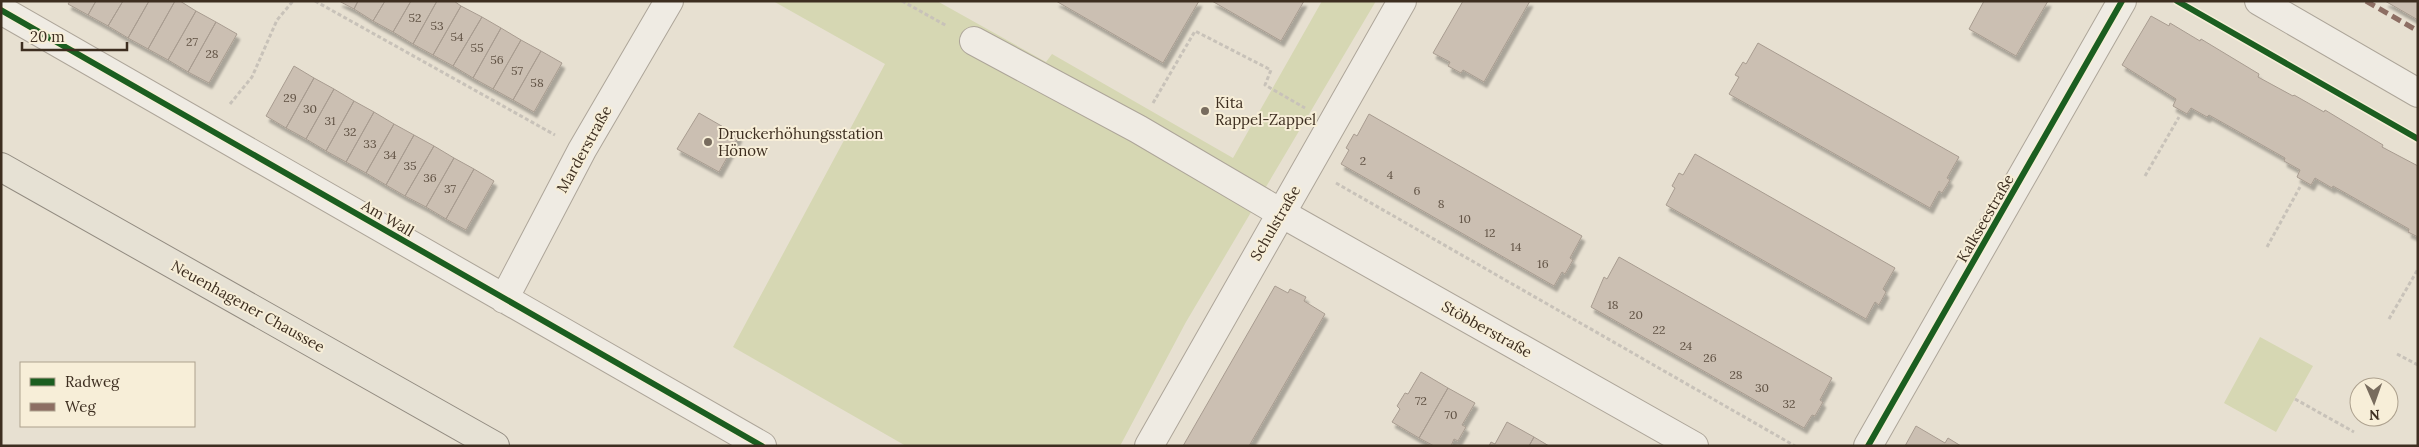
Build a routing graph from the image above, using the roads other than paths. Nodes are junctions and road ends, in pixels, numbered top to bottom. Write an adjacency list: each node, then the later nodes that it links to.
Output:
1 (669, 1): 10 (street, Marderstraße)
2 (1402, 1): 9 (street, Schulstraße)
3 (2122, 1): 15 (street, Kalkseestraße)
4 (2259, 1): 7 (street)
5 (1, 10): 10 (street, Am Wall)
6 (974, 41): 9 (street, Stöbberstraße)
7 (2418, 93)
8 (1, 167): 11 (main road, Neuenhagener Chaussee)
9 (1281, 213): 13 (street, Schulstraße); 14 (street, Stöbberstraße)
10 (504, 299): 12 (street, Am Wall)
11 (495, 446)
12 (762, 446)
13 (1149, 446)
14 (1694, 446)
15 (1868, 446)

